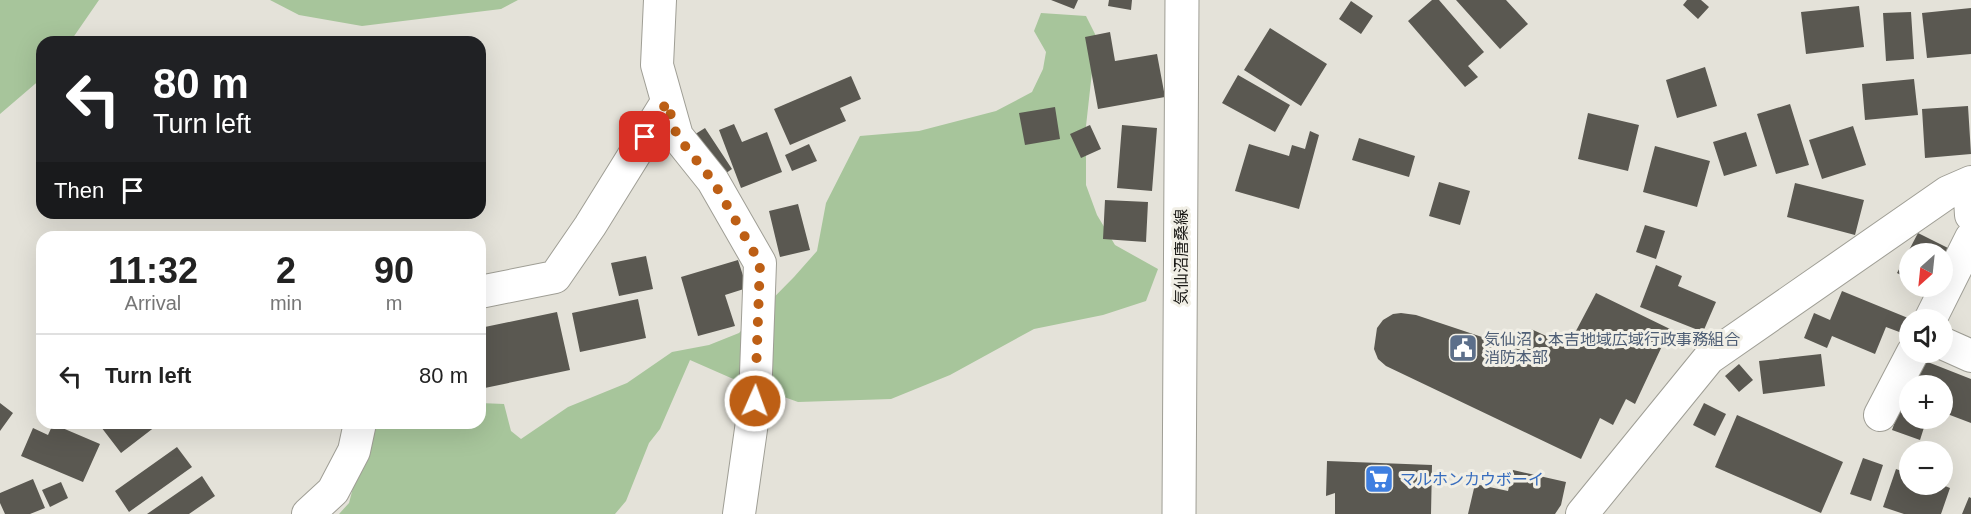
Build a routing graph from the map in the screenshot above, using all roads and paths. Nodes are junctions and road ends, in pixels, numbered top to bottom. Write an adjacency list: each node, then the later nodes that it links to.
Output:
1 (660, 0): 3 (street)
2 (1182, 0): 16 (main road, 気仙沼唐桑線)
3 (667, 102): 7 (street); 15 (street)
4 (1970, 182): 5 (street); 17 (street)
5 (1971, 215)
6 (1971, 238): 8 (street)
7 (486, 291)
8 (1936, 309)
9 (1953, 348): 10 (street)
10 (1971, 356)
11 (1907, 363): 12 (street)
12 (1880, 416)
13 (359, 429): 14 (street)
14 (309, 514)
15 (739, 514)
16 (1179, 514)
17 (1582, 514)

